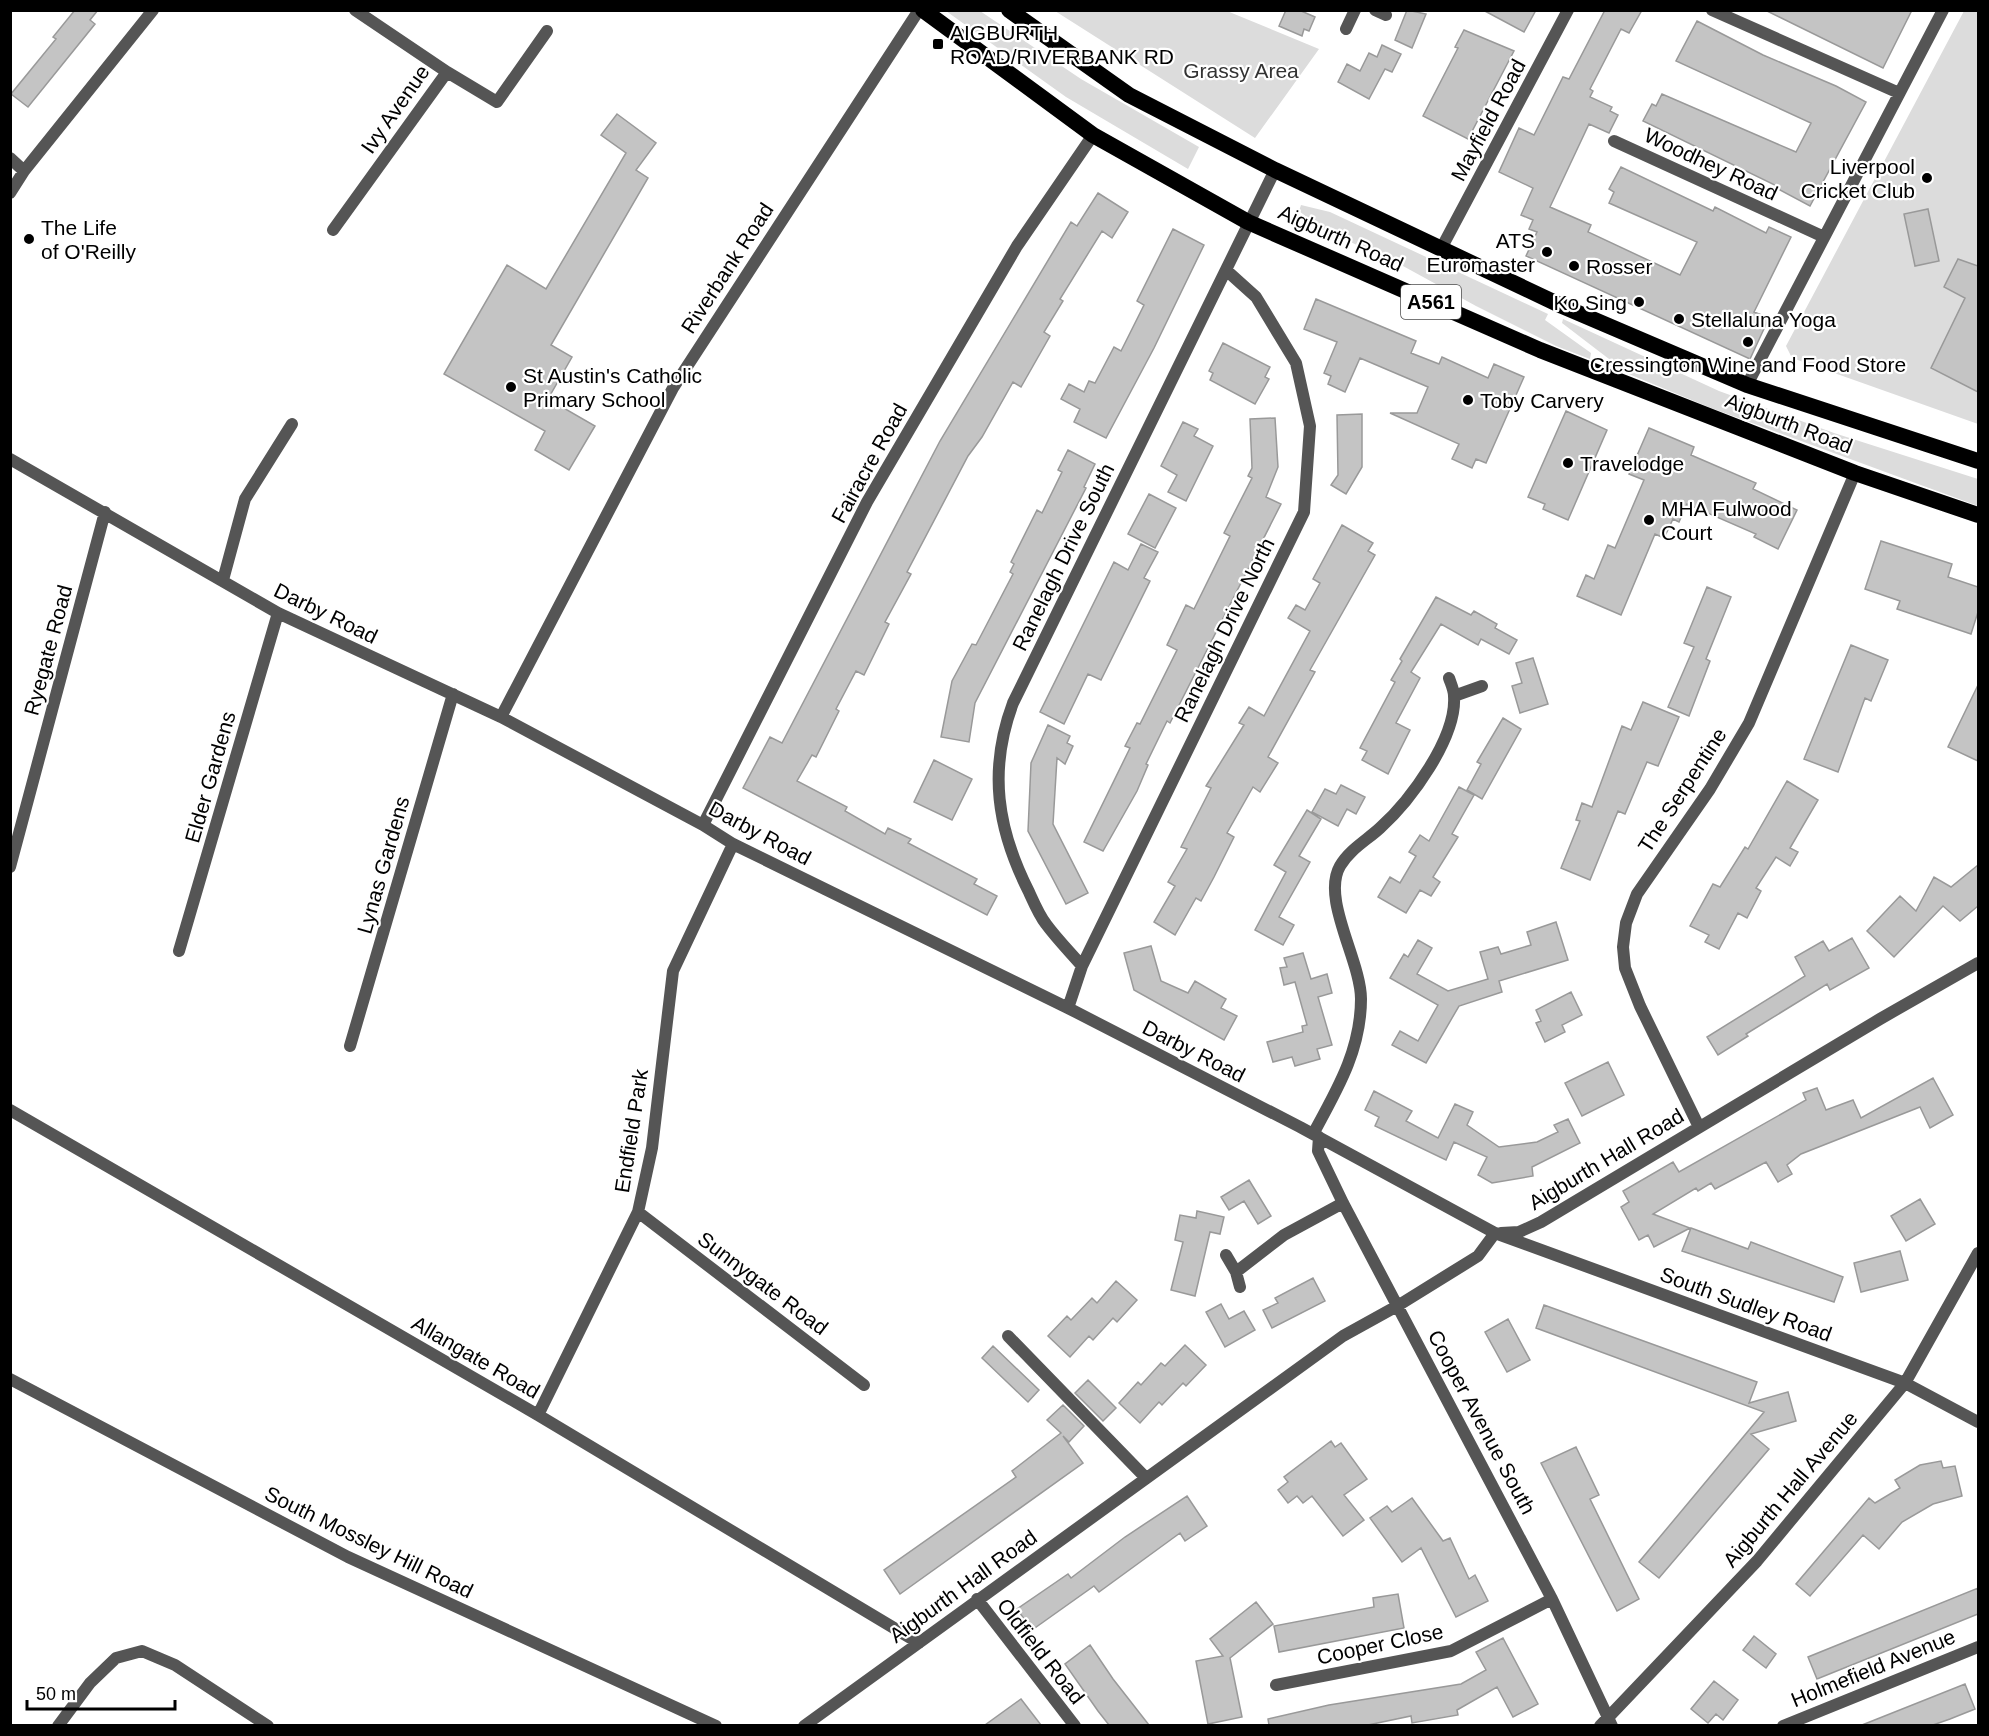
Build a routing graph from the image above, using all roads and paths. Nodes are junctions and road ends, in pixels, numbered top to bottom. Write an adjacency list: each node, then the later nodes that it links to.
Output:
1 (153, 10): 17 (street)
2 (355, 10): 11 (street, Ivy Avenue)
3 (921, 10): 13 (highway, Aigburth Road / A561); 37 (street, Riverbank Road)
4 (1009, 10): 16 (highway, Aigburth Road / A561)
5 (1354, 10): 9 (street)
6 (1568, 10): 22 (street, Mayfield Road)
7 (1712, 10): 12 (street)
8 (1943, 10): 12 (street)
9 (1346, 29)
10 (547, 31): 11 (street)
11 (447, 72): 20 (street, Ivy Avenue)
12 (1899, 93): 21 (street)
13 (1093, 135): 19 (highway, Aigburth Road / A561); 38 (street, Fairacre Road)
14 (1614, 141): 21 (street, Woodhey Road)
15 (10, 158): 17 (street)
16 (1275, 170): 19 (street, Ranelagh Drive South); 22 (highway, Aigburth Road / A561)
17 (24, 171): 18 (street)
18 (10, 193)
19 (1248, 222): 23 (street, Ranelagh Drive South); 28 (highway, Aigburth Road / A561)
20 (333, 230)
21 (1824, 237): 24 (street)
22 (1442, 247): 24 (highway, Aigburth Road / A561)
23 (1226, 270): 43 (street, Ranelagh Drive South); 43 (street, Ranelagh Drive North)
24 (1748, 385): 27 (highway, Aigburth Road / A561)
25 (292, 424): 31 (street)
26 (10, 459): 29 (street, Darby Road)
27 (1978, 461)
28 (1855, 473): 30 (highway, Aigburth Road / A561); 47 (street, The Serpentine)
29 (105, 512): 31 (street, Darby Road); 40 (street, Ryegate Road)
30 (1978, 515)
31 (223, 580): 32 (street, Darby Road)
32 (278, 613): 35 (street, Darby Road); 41 (street, Elder Gardens)
33 (1449, 678): 36 (street)
34 (1482, 686): 36 (street)
35 (453, 694): 37 (street, Darby Road); 45 (street, Lynas Gardens)
36 (1454, 696): 48 (street)
37 (501, 717): 38 (street, Darby Road)
38 (703, 825): 39 (street, Darby Road)
39 (733, 844): 44 (street, Darby Road); 50 (street, Endfield Park)
40 (10, 867)
41 (179, 951)
42 (1978, 963): 47 (street, Aigburth Hall Road)
43 (1082, 966): 44 (street, Ranelagh Drive North)
44 (1068, 1008): 48 (street, Darby Road)
45 (350, 1046)
46 (10, 1110): 61 (street, Allangate Road)
47 (1699, 1127): 51 (street, Aigburth Hall Road)
48 (1316, 1136): 49 (street, Cooper Avenue South); 51 (street, Darby Road)
49 (1343, 1203): 54 (street); 56 (street, Cooper Avenue South)
50 (638, 1212): 60 (street, Sunnygate Road); 61 (street, Endfield Park)
51 (1495, 1233): 56 (street, Aigburth Hall Road); 59 (street, South Sudley Road)
52 (1978, 1253): 59 (street, Aigburth Hall Avenue)
53 (1226, 1255): 54 (street)
54 (1236, 1272): 55 (street)
55 (1240, 1287)
56 (1399, 1305): 63 (street, Aigburth Hall Road); 65 (street, Cooper Avenue South)
57 (1008, 1336): 63 (street)
58 (10, 1379): 72 (street, South Mossley Hill Road)
59 (1905, 1383): 62 (street, South Sudley Road); 69 (street, Aigburth Hall Avenue)
60 (864, 1385)
61 (538, 1415): 66 (street, Allangate Road)
62 (1978, 1422)
63 (1146, 1478): 64 (street, Aigburth Hall Road)
64 (977, 1599): 66 (street, Aigburth Hall Road); 74 (street, Oldfield Road)
65 (1552, 1599): 68 (street, Cooper Close); 69 (street, Cooper Avenue South)
66 (919, 1643): 73 (street, Aigburth Hall Road)
67 (1978, 1647): 75 (street, Holmefield Avenue)
68 (1276, 1685)
69 (1606, 1723)
70 (58, 1725): 71 (street)
71 (267, 1725)
72 (716, 1725)
73 (804, 1725)
74 (1075, 1725)
75 (1783, 1725)

